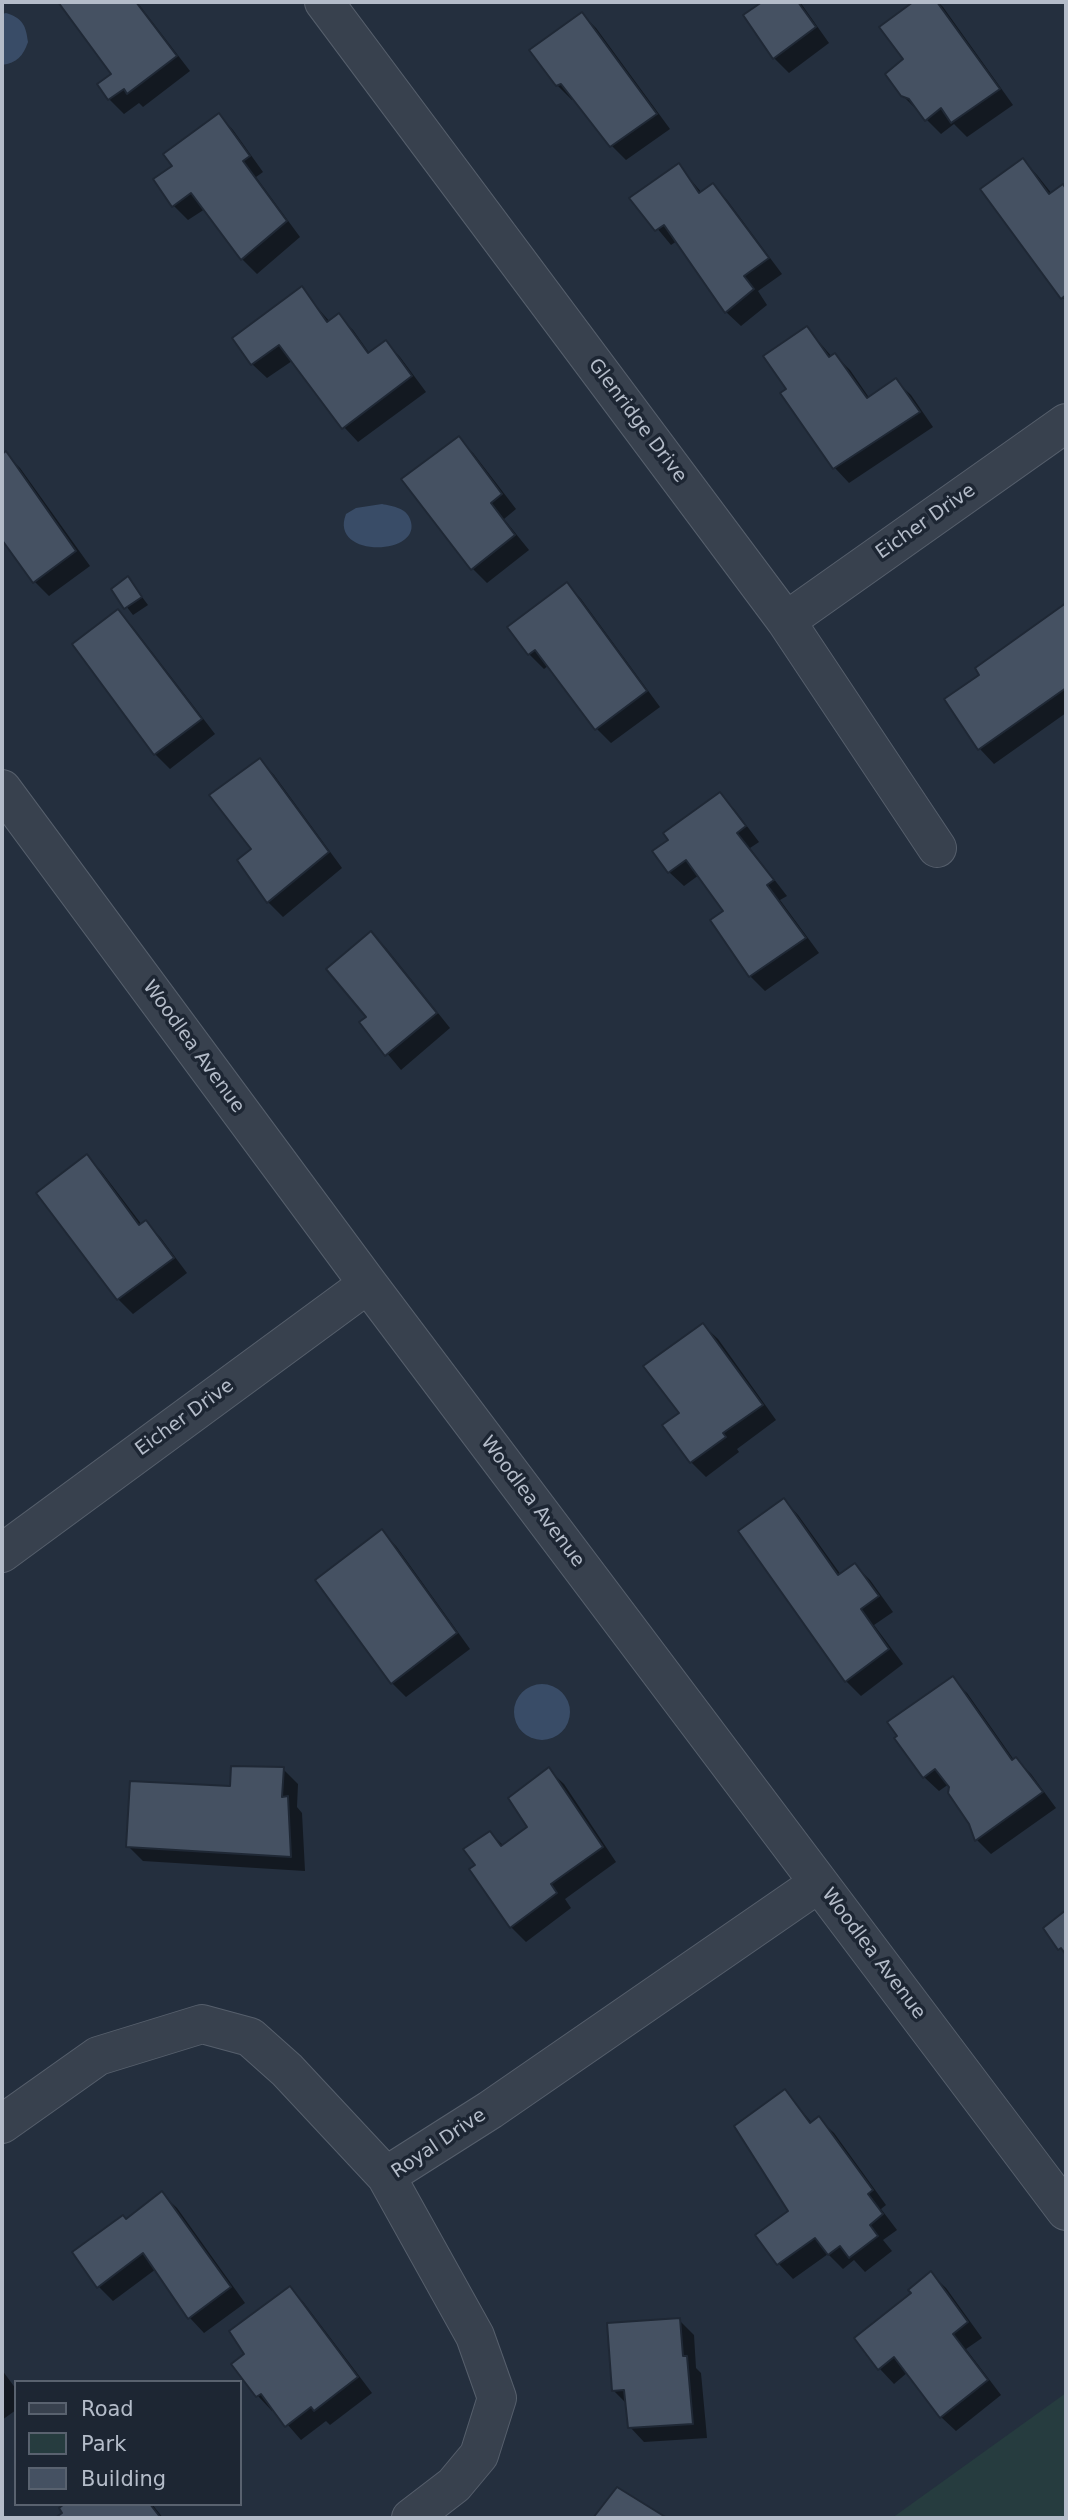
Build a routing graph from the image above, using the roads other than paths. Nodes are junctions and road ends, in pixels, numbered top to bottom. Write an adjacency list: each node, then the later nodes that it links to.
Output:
1 (324, 2): 3 (street, Glenridge Drive)
2 (1066, 423): 3 (street, Eicher Drive)
3 (786, 621): 5 (street, Glenridge Drive)
4 (2, 789): 6 (street, Woodlea Avenue)
5 (937, 848)
6 (368, 1284): 7 (street, Eicher Drive); 8 (street, Woodlea Avenue)
7 (2, 1553)
8 (819, 1883): 10 (street, Royal Drive); 11 (street, Woodlea Avenue)
9 (2, 2124): 10 (street)
10 (386, 2176): 12 (street, Royal Drive)
11 (1066, 2211)
12 (411, 2518)

